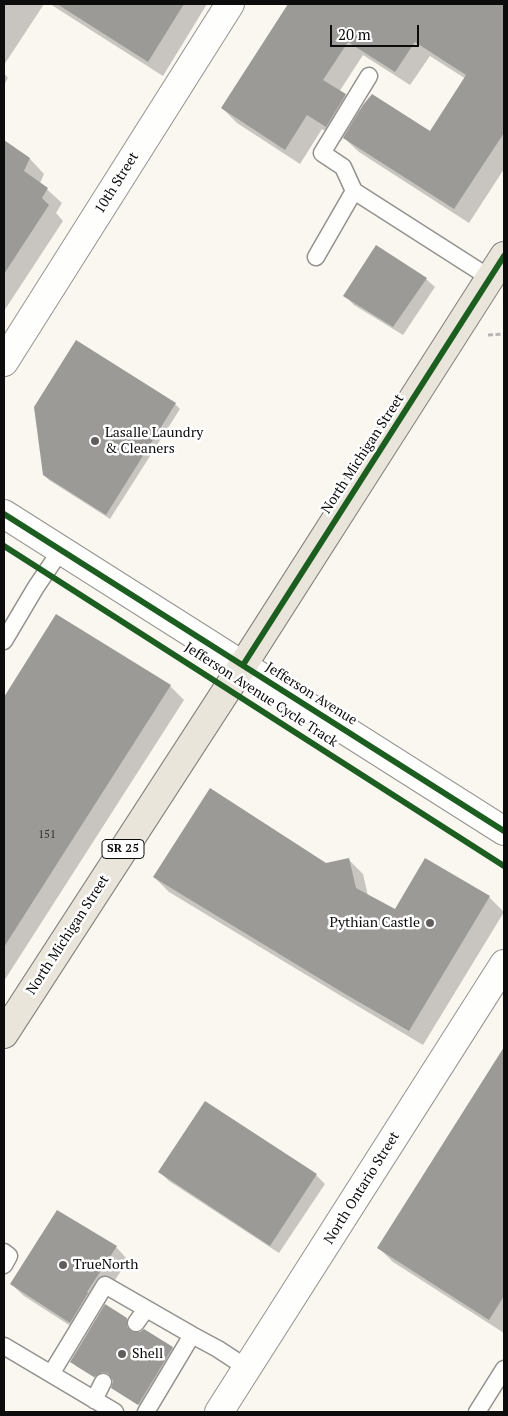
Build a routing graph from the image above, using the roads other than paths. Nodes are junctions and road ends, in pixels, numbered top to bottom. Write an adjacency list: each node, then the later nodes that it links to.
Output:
1 (230, 4): 6 (street, 10th Street)
2 (369, 76): 3 (lane)
3 (354, 191): 4 (lane); 5 (lane)
4 (316, 257)
5 (497, 267): 10 (main road, North Michigan Street / SR 25)
6 (4, 362)
7 (4, 514): 8 (street, Jefferson Avenue)
8 (61, 550): 9 (lane); 10 (street, Jefferson Avenue)
9 (4, 641)
10 (243, 665): 11 (street, Jefferson Avenue); 13 (main road, North Michigan Street / SR 25)
11 (504, 831)
12 (504, 964): 20 (street, North Ontario Street)
13 (4, 1034)
14 (4, 1252): 15 (lane)
15 (4, 1265)
16 (146, 1309): 17 (lane); 18 (lane); 22 (lane)
17 (136, 1323)
18 (192, 1335): 20 (lane); 25 (lane)
19 (4, 1346): 22 (lane)
20 (247, 1368): 26 (street, North Ontario Street)
21 (504, 1369): 27 (lane)
22 (51, 1374): 24 (lane)
23 (103, 1382): 24 (lane)
24 (104, 1408)
25 (146, 1412)
26 (219, 1412)
27 (477, 1412)

